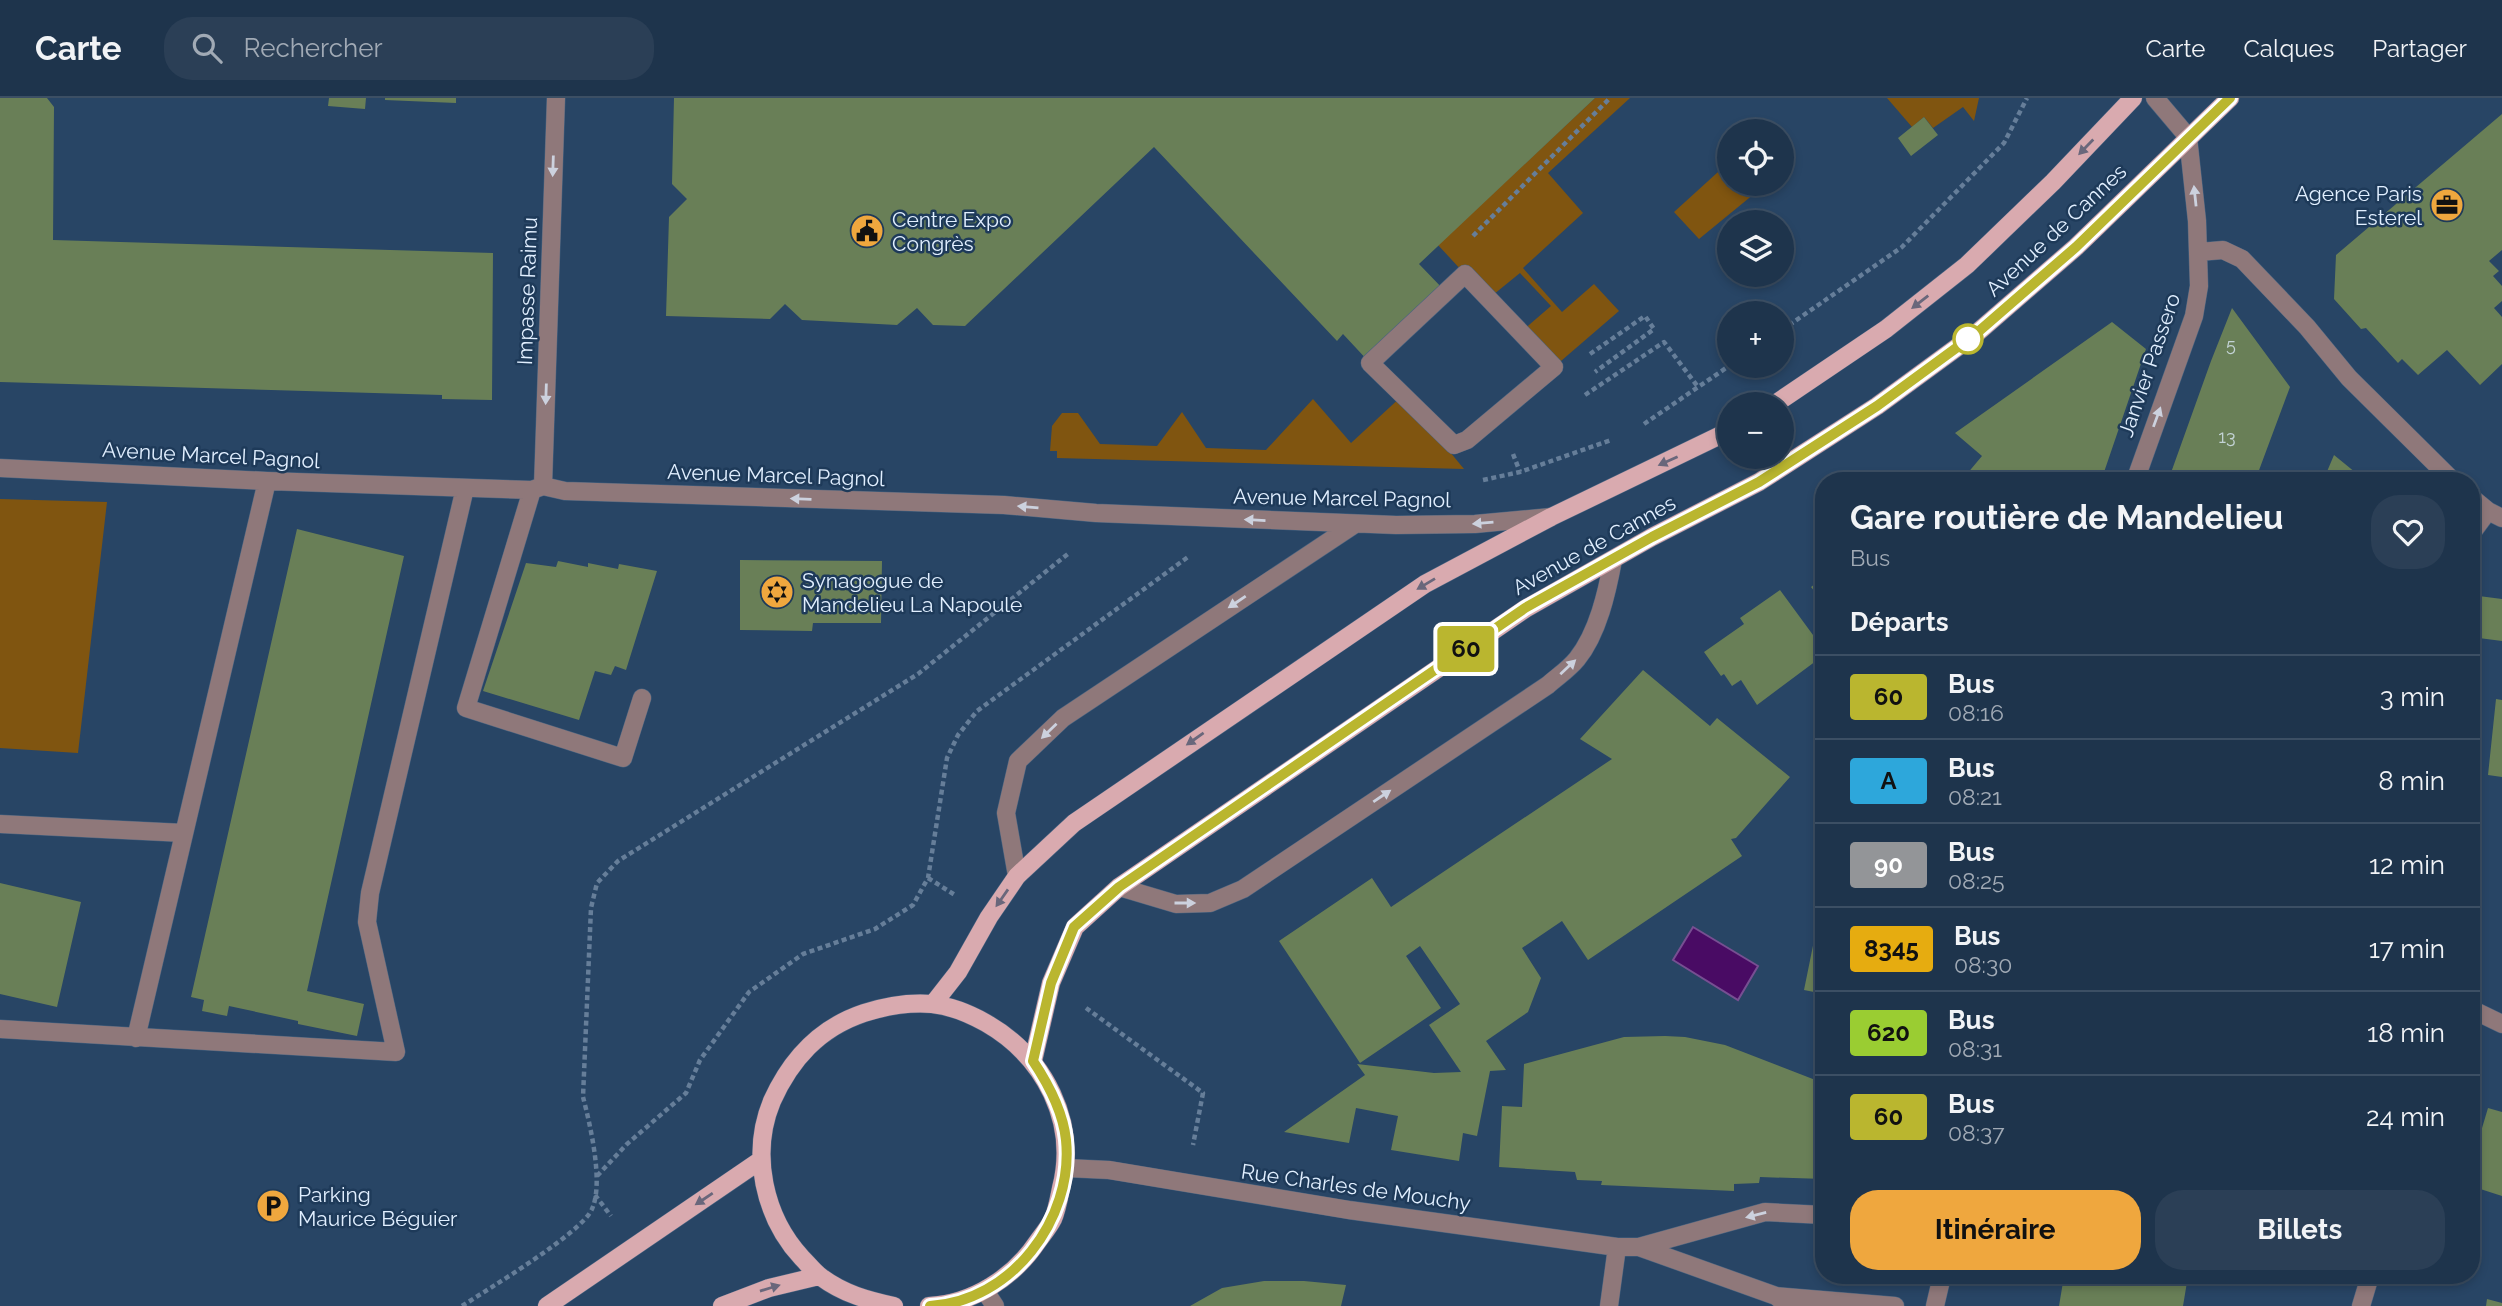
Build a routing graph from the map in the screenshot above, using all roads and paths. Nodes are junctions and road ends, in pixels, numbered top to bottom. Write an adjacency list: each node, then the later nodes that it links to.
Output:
1 (556, 98): 25 (street, Impasse Raimu, one-way to 25)
2 (1611, 98): 8 (path)
3 (2027, 98): 10 (path)
4 (2133, 98): 15 (main road, Avenue de Cannes, one-way to 15)
5 (2155, 98): 7 (street)
6 (2230, 98): 7 (main road, Avenue de Cannes)
7 (2188, 137): 9 (street, Janvier Passero, one-way to 7); 33 (main road, Avenue de Cannes)
8 (1469, 240)
9 (2199, 252): 21 (street, Janvier Passero, one-way to 9); 22 (street)
10 (1794, 322)
11 (1589, 355): 13 (path)
12 (1554, 367): 12 (street)
13 (1592, 374)
14 (1698, 387): 16 (path)
15 (1793, 392)
16 (1580, 398)
17 (1717, 437): 30 (main road, Avenue de Cannes, one-way to 30)
18 (1510, 448): 20 (path)
19 (0, 468): 23 (street, Avenue Marcel Pagnol)
20 (1520, 472)
21 (2138, 472)
22 (2444, 472)
23 (267, 481): 24 (street, Avenue Marcel Pagnol); 36 (street)
24 (465, 488): 25 (street, Avenue Marcel Pagnol); 46 (street)
25 (538, 488): 27 (street, Avenue Marcel Pagnol, one-way to 25); 34 (street, Impasse Raimu)
26 (2480, 504): 28 (street)
27 (1096, 513): 29 (street, Avenue Marcel Pagnol); 50 (path)
28 (2495, 515): 32 (street)
29 (1207, 517): 31 (street, Avenue Marcel Pagnol, one-way to 29); 38 (path)
30 (1551, 517): 31 (street, Avenue Marcel Pagnol, one-way to 31); 37 (main road, Avenue de Cannes, one-way to 37)
31 (1355, 524): 37 (street, one-way to 37)
32 (2480, 527)
33 (1613, 560): 39 (main road, Avenue de Cannes); 39 (street, one-way to 33)
34 (642, 698)
35 (0, 824): 36 (street)
36 (184, 833): 46 (street)
37 (1017, 876): 40 (main road, Avenue de Cannes, one-way to 40)
38 (928, 878): 40 (path); 50 (path)
39 (1119, 887): 41 (main road, Avenue de Cannes)
40 (989, 917): 42 (main road, Avenue de Cannes)
41 (1051, 983): 47 (main road, Avenue de Cannes); 51 (path)
42 (933, 1004): 47 (main road); 48 (main road)
43 (2480, 1013): 44 (street)
44 (2502, 1024)
45 (0, 1029): 46 (street)
46 (136, 1038)
47 (1033, 1061): 49 (main road)
48 (761, 1160): 55 (main road); 61 (main road, one-way to 61)
49 (1066, 1168): 51 (street, Rue Charles de Mouchy); 58 (main road)
50 (597, 1176): 60 (path)
51 (1185, 1184): 53 (street, Rue Charles de Mouchy)
52 (1815, 1215): 54 (street, Rue Charles de Mouchy, one-way to 54)
53 (1616, 1247): 54 (street, Rue Charles de Mouchy); 65 (street)
54 (1639, 1247): 59 (street, Rue Charles de Mouchy)
55 (819, 1276): 62 (main road, one-way to 55); 63 (main road)
56 (1940, 1284): 67 (street)
57 (2368, 1284): 68 (street)
58 (990, 1298): 64 (main road)
59 (1782, 1301): 66 (street, Rue Charles de Mouchy)
60 (462, 1306)
61 (547, 1306)
62 (722, 1306)
63 (894, 1306)
64 (929, 1306)
65 (1609, 1306)
66 (1895, 1306)
67 (1935, 1306)
68 (2361, 1306)

